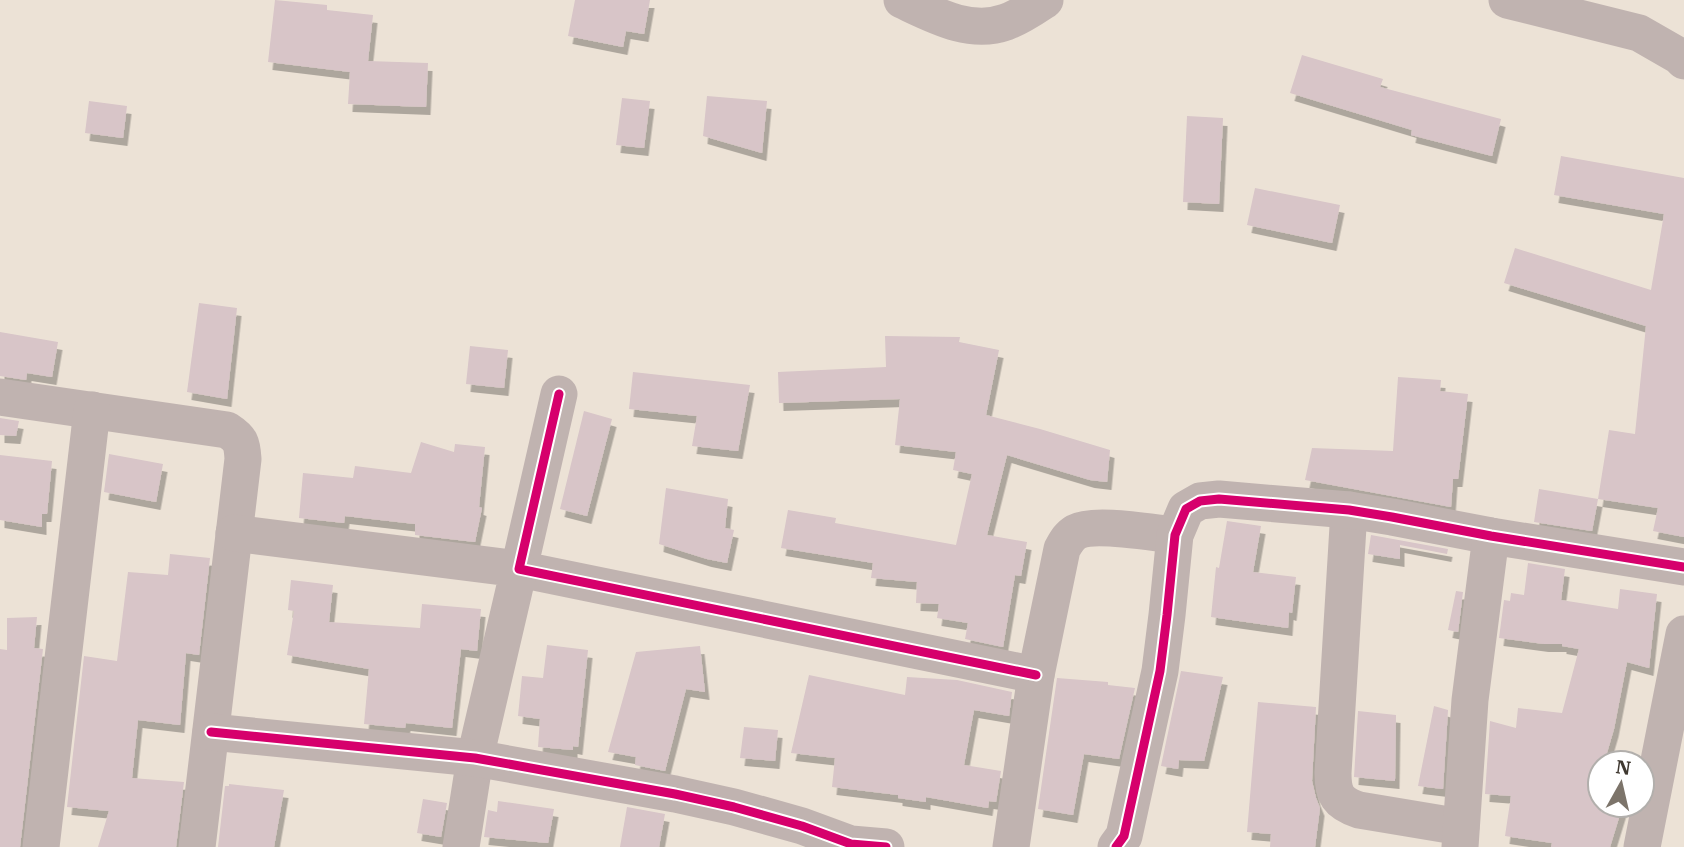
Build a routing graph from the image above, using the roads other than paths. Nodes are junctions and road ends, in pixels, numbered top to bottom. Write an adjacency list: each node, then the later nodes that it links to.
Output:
1 (902, 0): 2 (street)
2 (1045, 0)
3 (1507, 0): 4 (street)
4 (1684, 61)
5 (559, 394): 13 (street)
6 (0, 397): 7 (street)
7 (92, 410): 9 (street); 20 (street)
8 (1349, 510): 10 (street); 11 (street); 18 (street)
9 (234, 533): 13 (street); 16 (street)
10 (1175, 535): 15 (street); 24 (street)
11 (1491, 536): 12 (street); 18 (street)
12 (1684, 568)
13 (519, 569): 15 (street); 17 (street)
14 (1684, 634): 25 (street)
15 (1036, 675): 23 (street)
16 (211, 732): 17 (street); 21 (street)
17 (475, 758): 19 (street); 22 (street)
18 (1461, 837)
19 (863, 846)
20 (41, 847)
21 (197, 847)
22 (461, 847)
23 (1011, 847)
24 (1116, 847)
25 (1642, 847)

